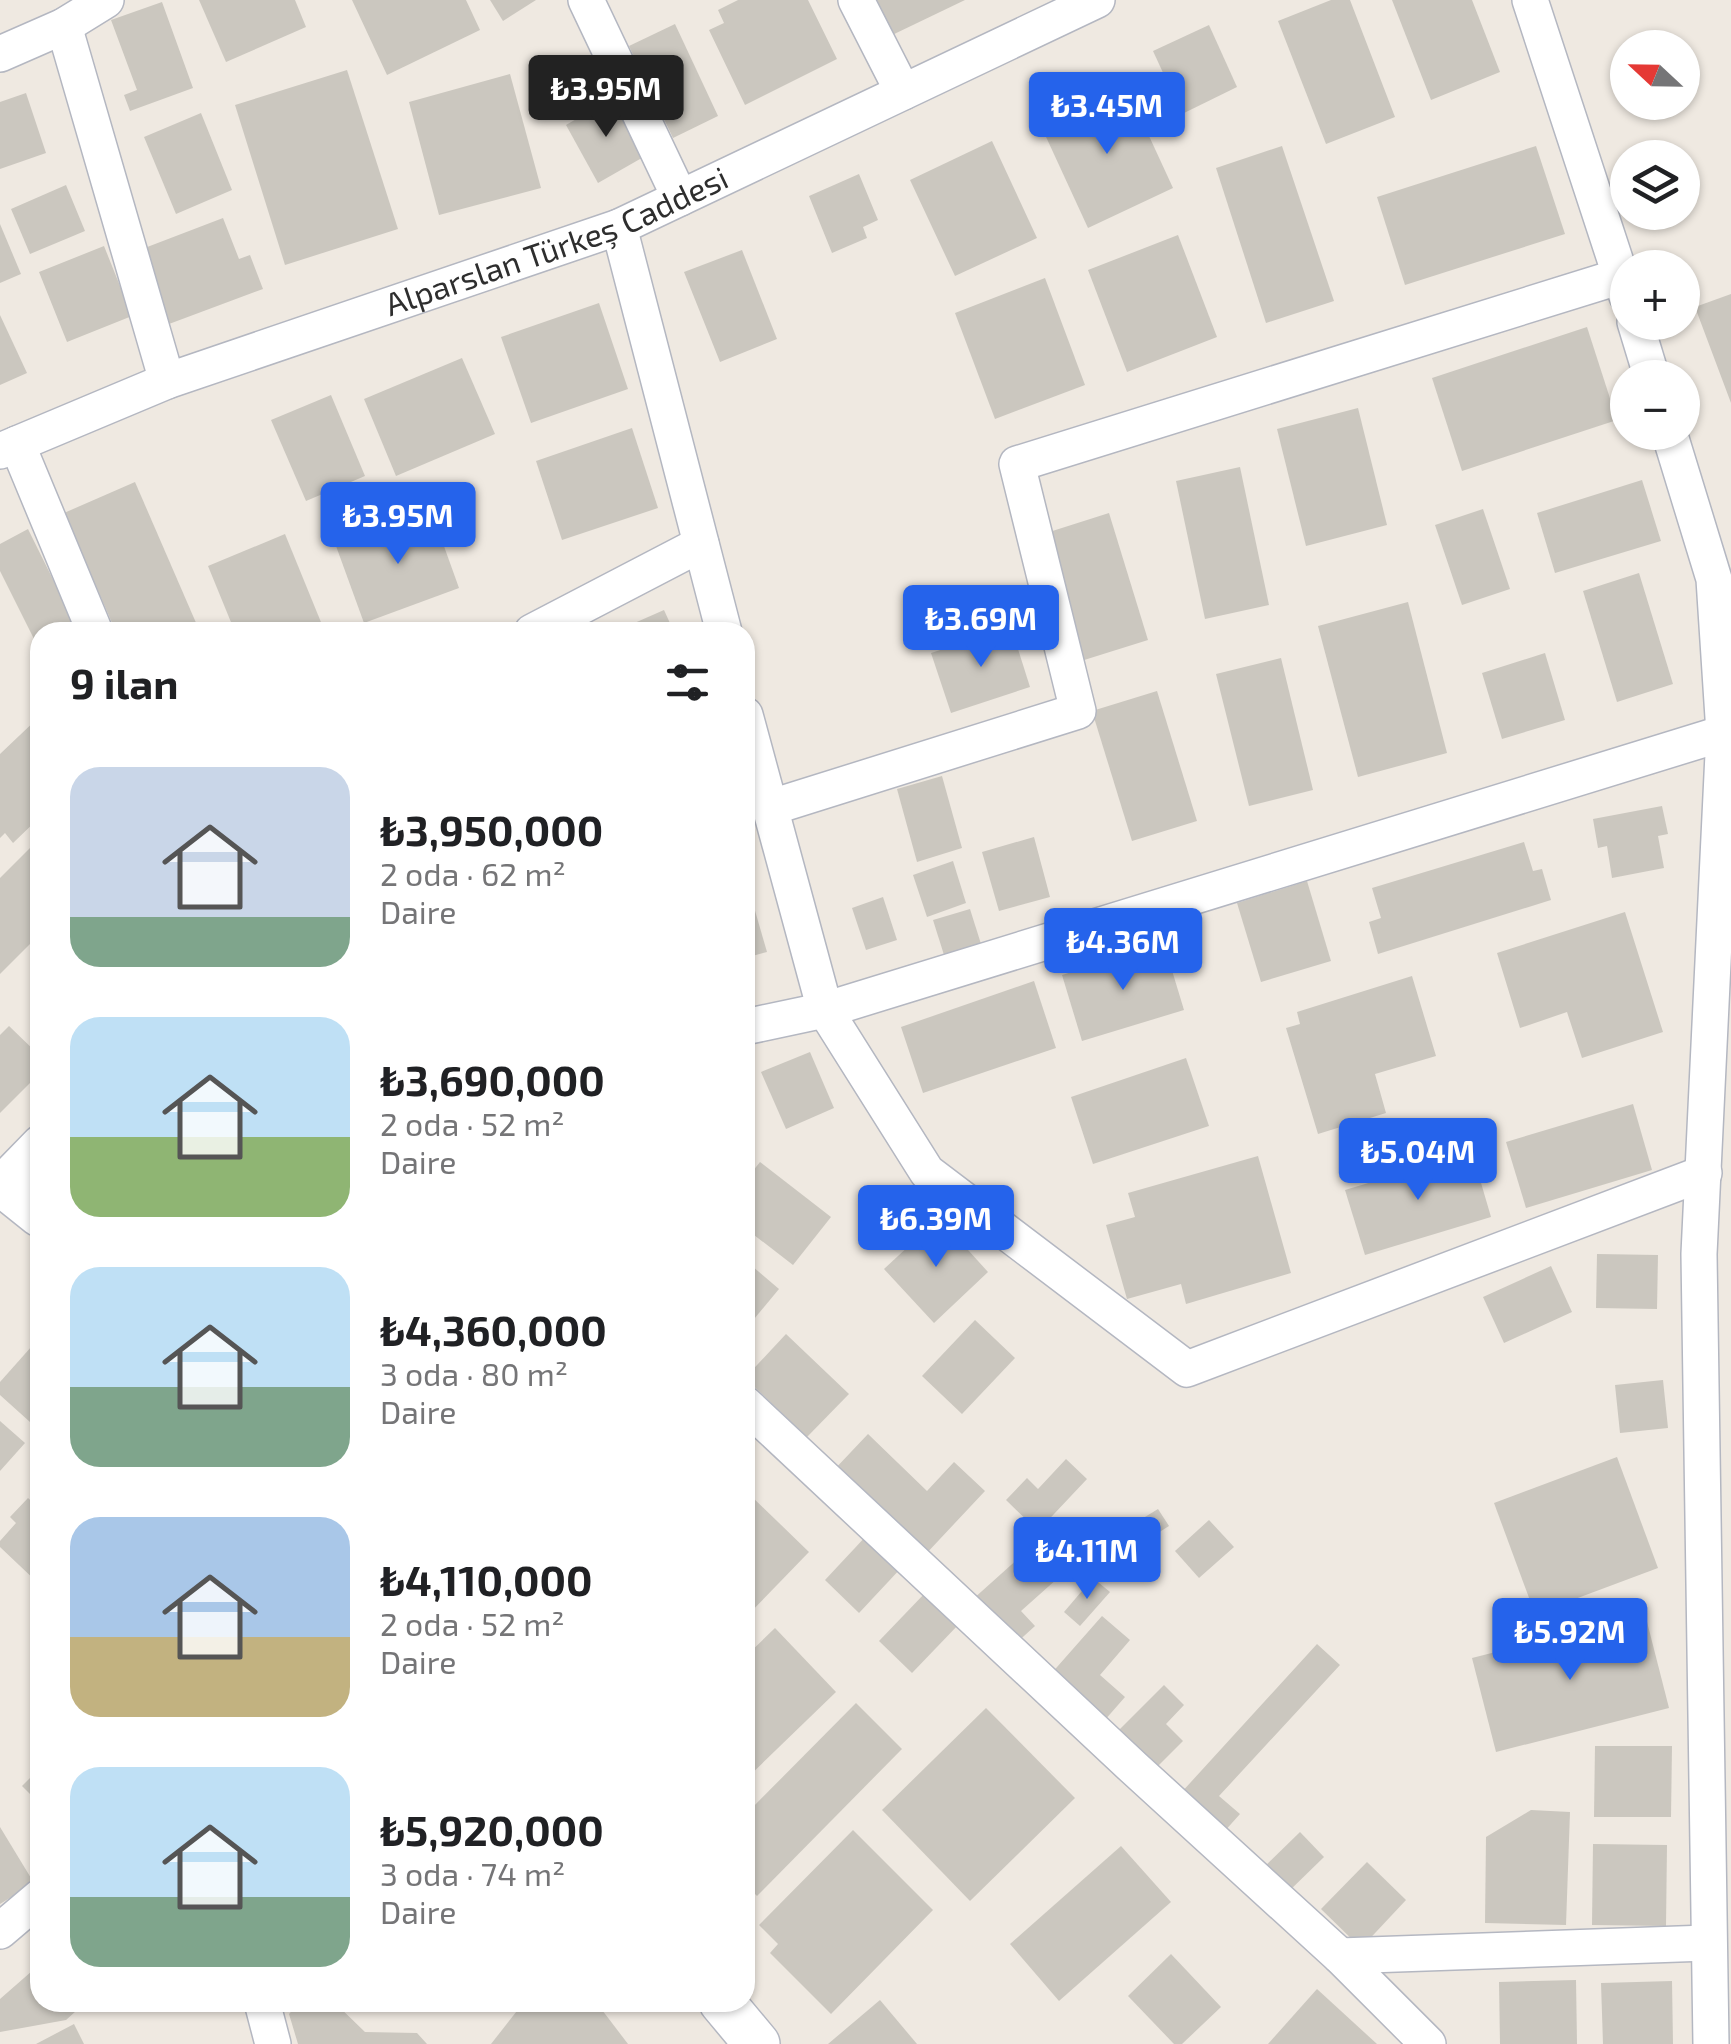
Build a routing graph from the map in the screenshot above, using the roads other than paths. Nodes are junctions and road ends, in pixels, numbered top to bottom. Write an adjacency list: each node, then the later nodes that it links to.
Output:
1 (106, 0): 6 (street)
2 (586, 0): 9 (street)
3 (856, 0): 8 (street)
4 (1097, 0): 8 (street, Alparslan Türkeş Caddesi)
5 (1530, 0): 11 (street)
6 (64, 26): 7 (street); 13 (street)
7 (0, 54)
8 (903, 92): 9 (street, Alparslan Türkeş Caddesi)
9 (680, 198): 10 (street, Alparslan Türkeş Caddesi)
10 (619, 227): 13 (street, Alparslan Türkeş Caddesi); 16 (street)
11 (1612, 250)
12 (1610, 290): 23 (street)
13 (167, 381): 14 (street, Alparslan Türkeş Caddesi)
14 (8, 448): 18 (street)
15 (1676, 450): 17 (street)
16 (701, 544): 19 (street); 20 (street)
17 (1723, 575): 21 (street)
18 (90, 622)
19 (551, 622)
20 (721, 622)
21 (1724, 733): 24 (street); 27 (street)
22 (755, 753): 23 (street)
23 (769, 808): 24 (street)
24 (824, 1010): 25 (street); 27 (street)
25 (755, 1025)
26 (30, 1154): 28 (street)
27 (1704, 1173): 30 (street)
28 (1, 1182): 29 (street)
29 (30, 1206)
30 (1715, 1249): 32 (street)
31 (755, 1413): 37 (street)
32 (1718, 1712): 33 (street); 36 (street)
33 (1731, 1757)
34 (30, 1906): 35 (street)
35 (0, 1931)
36 (1708, 1943): 37 (street); 43 (street)
37 (1340, 1956): 42 (street)
38 (265, 2012): 40 (street)
39 (731, 2012): 41 (street)
40 (273, 2044)
41 (758, 2044)
42 (1428, 2044)
43 (1712, 2044)

